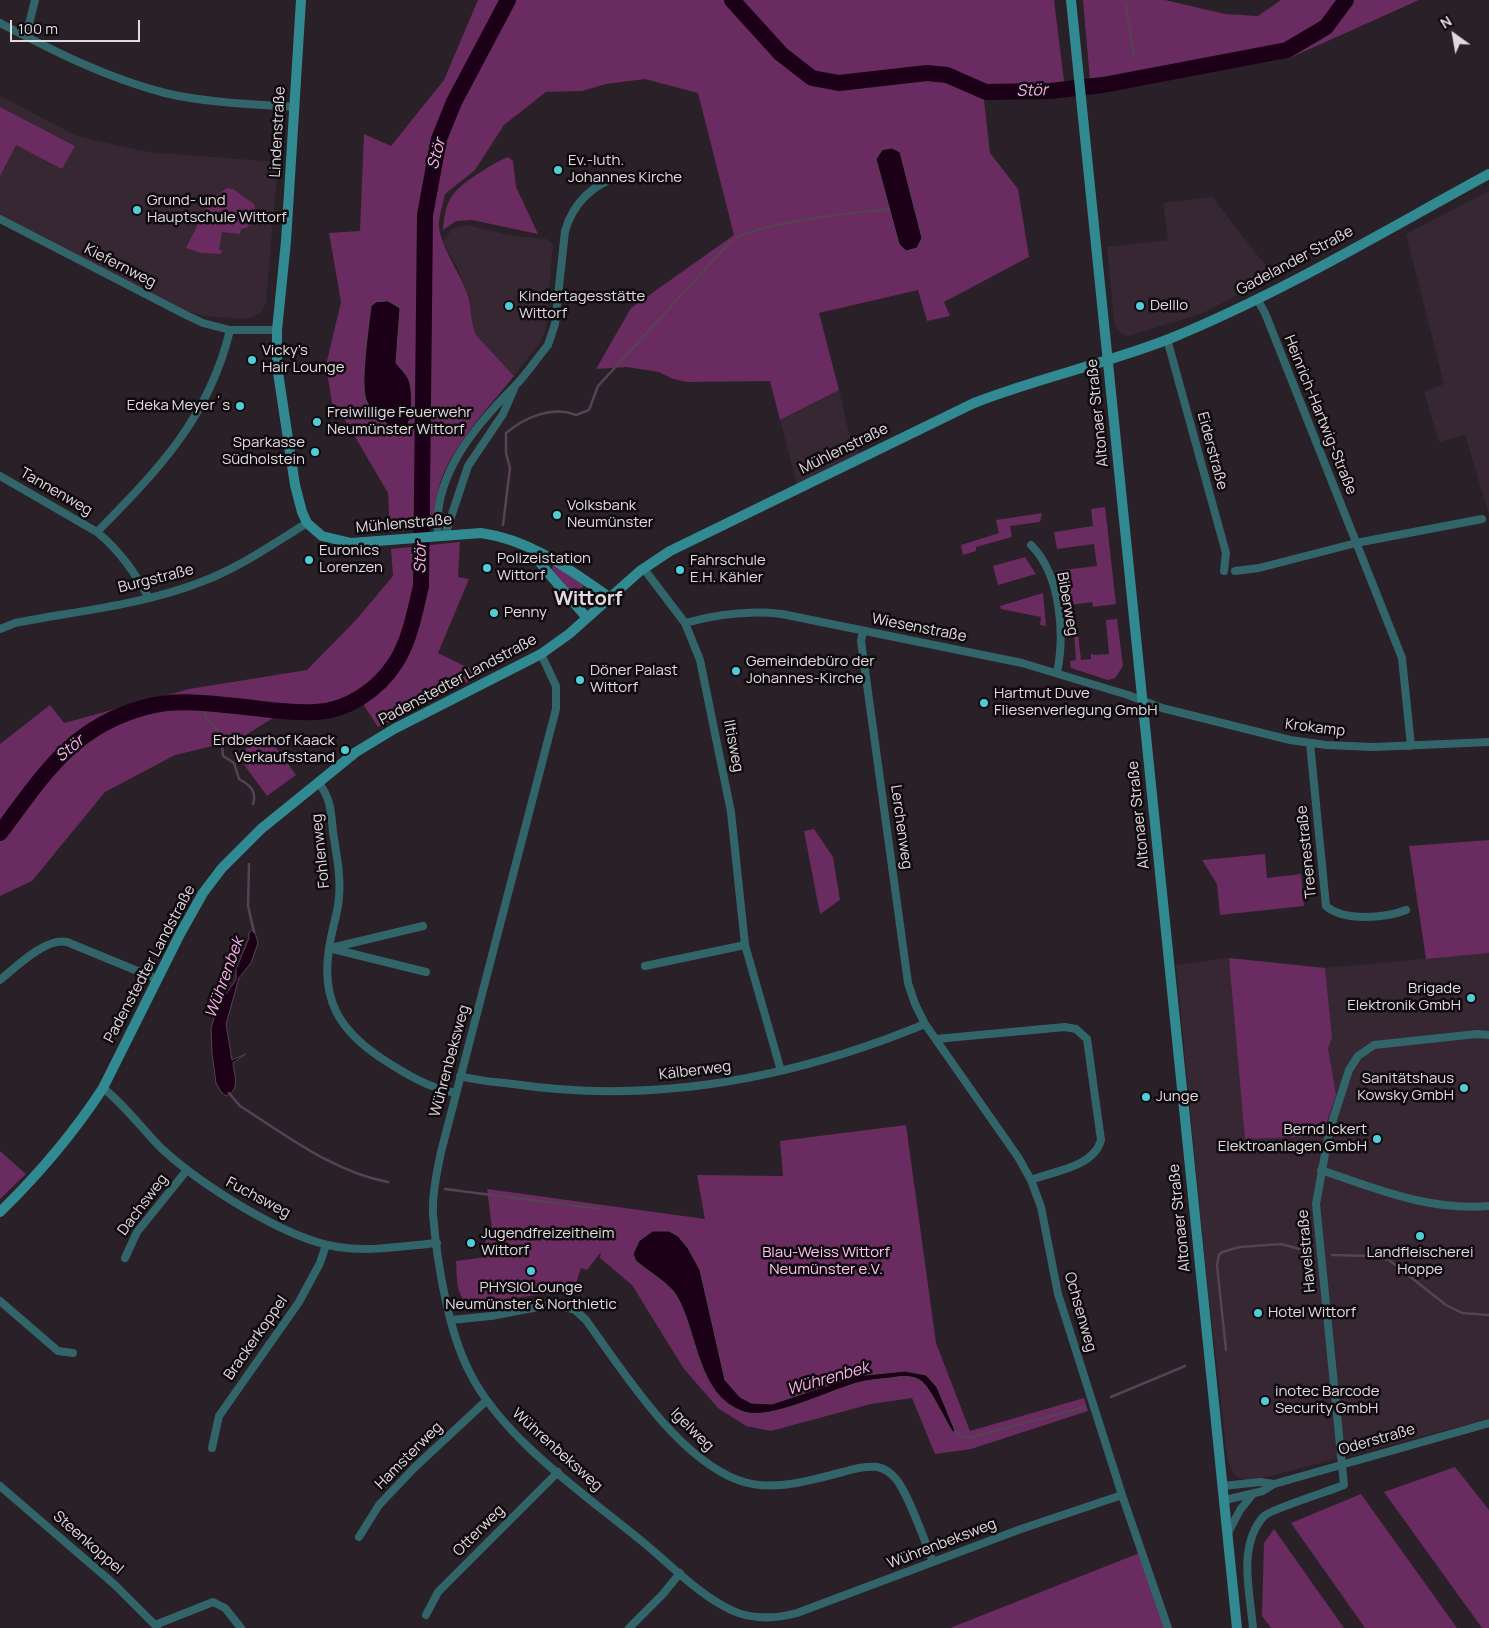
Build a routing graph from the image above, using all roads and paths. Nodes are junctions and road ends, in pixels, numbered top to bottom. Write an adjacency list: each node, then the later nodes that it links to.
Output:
1 (35, 0): 5 (street)
2 (301, 0): 6 (street, Lindenstraße)
3 (1071, 0): 14 (street, Altonaer Straße)
4 (0, 23): 5 (street)
5 (26, 36): 6 (street)
6 (294, 107): 12 (street, Lindenstraße)
7 (1489, 174): 10 (street, Gadelander Straße)
8 (623, 176): 15 (street)
9 (0, 219): 11 (street, Kiefernweg)
10 (1257, 299): 13 (street, Gadelander Straße); 21 (street, Heinrich-Hartwig-Straße)
11 (230, 330): 12 (street, Kiefernweg); 19 (street)
12 (277, 330): 18 (street)
13 (1167, 339): 14 (street, Gadelander Straße); 25 (street, Eiderstraße)
14 (1108, 360): 24 (street, Mühlenstraße); 35 (street, Altonaer Straße)
15 (515, 386): 20 (street); 20 (street)
16 (0, 476): 19 (street, Tannenweg)
17 (1482, 519): 21 (street)
18 (307, 523): 20 (street, Mühlenstraße); 28 (street, Burgstraße)
19 (98, 532): 28 (street, Tannenweg)
20 (438, 536): 22 (street, Mühlenstraße)
21 (1356, 543): 26 (street); 38 (street, Heinrich-Hartwig-Straße)
22 (528, 545): 27 (street, Mühlenstraße); 29 (street)
23 (1031, 545): 34 (street, Biberweg)
24 (644, 569): 27 (street, Mühlenstraße); 30 (street, Iltisweg)
25 (1224, 571)
26 (1235, 571)
27 (609, 597): 29 (street, Mühlenstraße)
28 (149, 598): 31 (street, Burgstraße)
29 (587, 618): 33 (street, Padenstedter Landstraße)
30 (685, 622): 32 (street, Wiesenstraße); 42 (street, Iltisweg)
31 (0, 629)
32 (863, 630): 34 (street, Wiesenstraße); 48 (street, Lerchenweg)
33 (541, 654): 39 (street, Padenstedter Landstraße); 52 (street, Wührenbeksweg)
34 (1057, 673): 35 (street, Wiesenstraße)
35 (1143, 701): 37 (street, Krokamp); 73 (street, Altonaer Straße)
36 (1489, 742): 38 (street, Krokamp)
37 (1310, 743): 38 (street, Krokamp); 40 (street, Treenestraße)
38 (1411, 746)
39 (318, 782): 43 (street, Fohlenweg); 46 (street, Padenstedter Landstraße)
40 (1406, 910)
41 (423, 926): 43 (street)
42 (745, 945): 44 (street); 51 (street, Iltisweg)
43 (329, 948): 45 (street); 54 (street, Fohlenweg)
44 (645, 966)
45 (426, 972)
46 (157, 979): 47 (street); 53 (street, Padenstedter Landstraße)
47 (0, 980)
48 (925, 1024): 50 (street, Ochsenweg); 51 (street, Kälberweg)
49 (1489, 1035): 56 (street, Havelstraße)
50 (936, 1039): 57 (street, Ochsenweg); 57 (street)
51 (781, 1071): 52 (street, Kälberweg)
52 (460, 1076): 54 (street, Wührenbeksweg)
53 (103, 1088): 55 (street, Fuchsweg); 59 (street, Padenstedter Landstraße)
54 (456, 1093): 60 (street, Wührenbeksweg)
55 (187, 1170): 61 (street, Fuchsweg); 62 (street, Dachsweg)
56 (1321, 1170): 58 (street); 69 (street, Havelstraße)
57 (1031, 1180): 74 (street, Ochsenweg)
58 (1489, 1206)
59 (0, 1212)
60 (437, 1242): 61 (street, Fuchsweg); 64 (street, Wührenbeksweg)
61 (326, 1244): 68 (street, Brackerkoppel)
62 (125, 1258)
63 (0, 1301): 65 (street)
64 (451, 1320): 66 (street, Wührenbeksweg); 79 (street, Igelweg)
65 (73, 1353)
66 (486, 1401): 70 (street, Wührenbeksweg); 78 (street, Hamsterweg)
67 (1489, 1423): 69 (street, Oderstraße)
68 (212, 1448)
69 (1342, 1465): 71 (street, Oderstraße); 87 (street)
70 (558, 1472): 80 (street, Wührenbeksweg); 81 (street, Otterweg)
71 (1274, 1484): 73 (street, Oderstraße); 75 (street, Oderstraße)
72 (0, 1486): 82 (street, Steenkoppel)
73 (1223, 1486): 76 (street, Altonaer Straße)
74 (1122, 1495): 79 (street, Wührenbeksweg); 85 (street, Ochsenweg)
75 (1252, 1495): 76 (street, Oderstraße); 77 (street, Oderstraße)
76 (1224, 1500): 77 (street, Altonaer Straße)
77 (1228, 1533): 86 (street, Altonaer Straße)
78 (359, 1537)
79 (934, 1562): 80 (street, Wührenbeksweg)
80 (680, 1572): 84 (street)
81 (426, 1614)
82 (156, 1626): 83 (street, Steenkoppel)
83 (241, 1628)
84 (629, 1628)
85 (1168, 1628)
86 (1237, 1628)
87 (1253, 1628)

